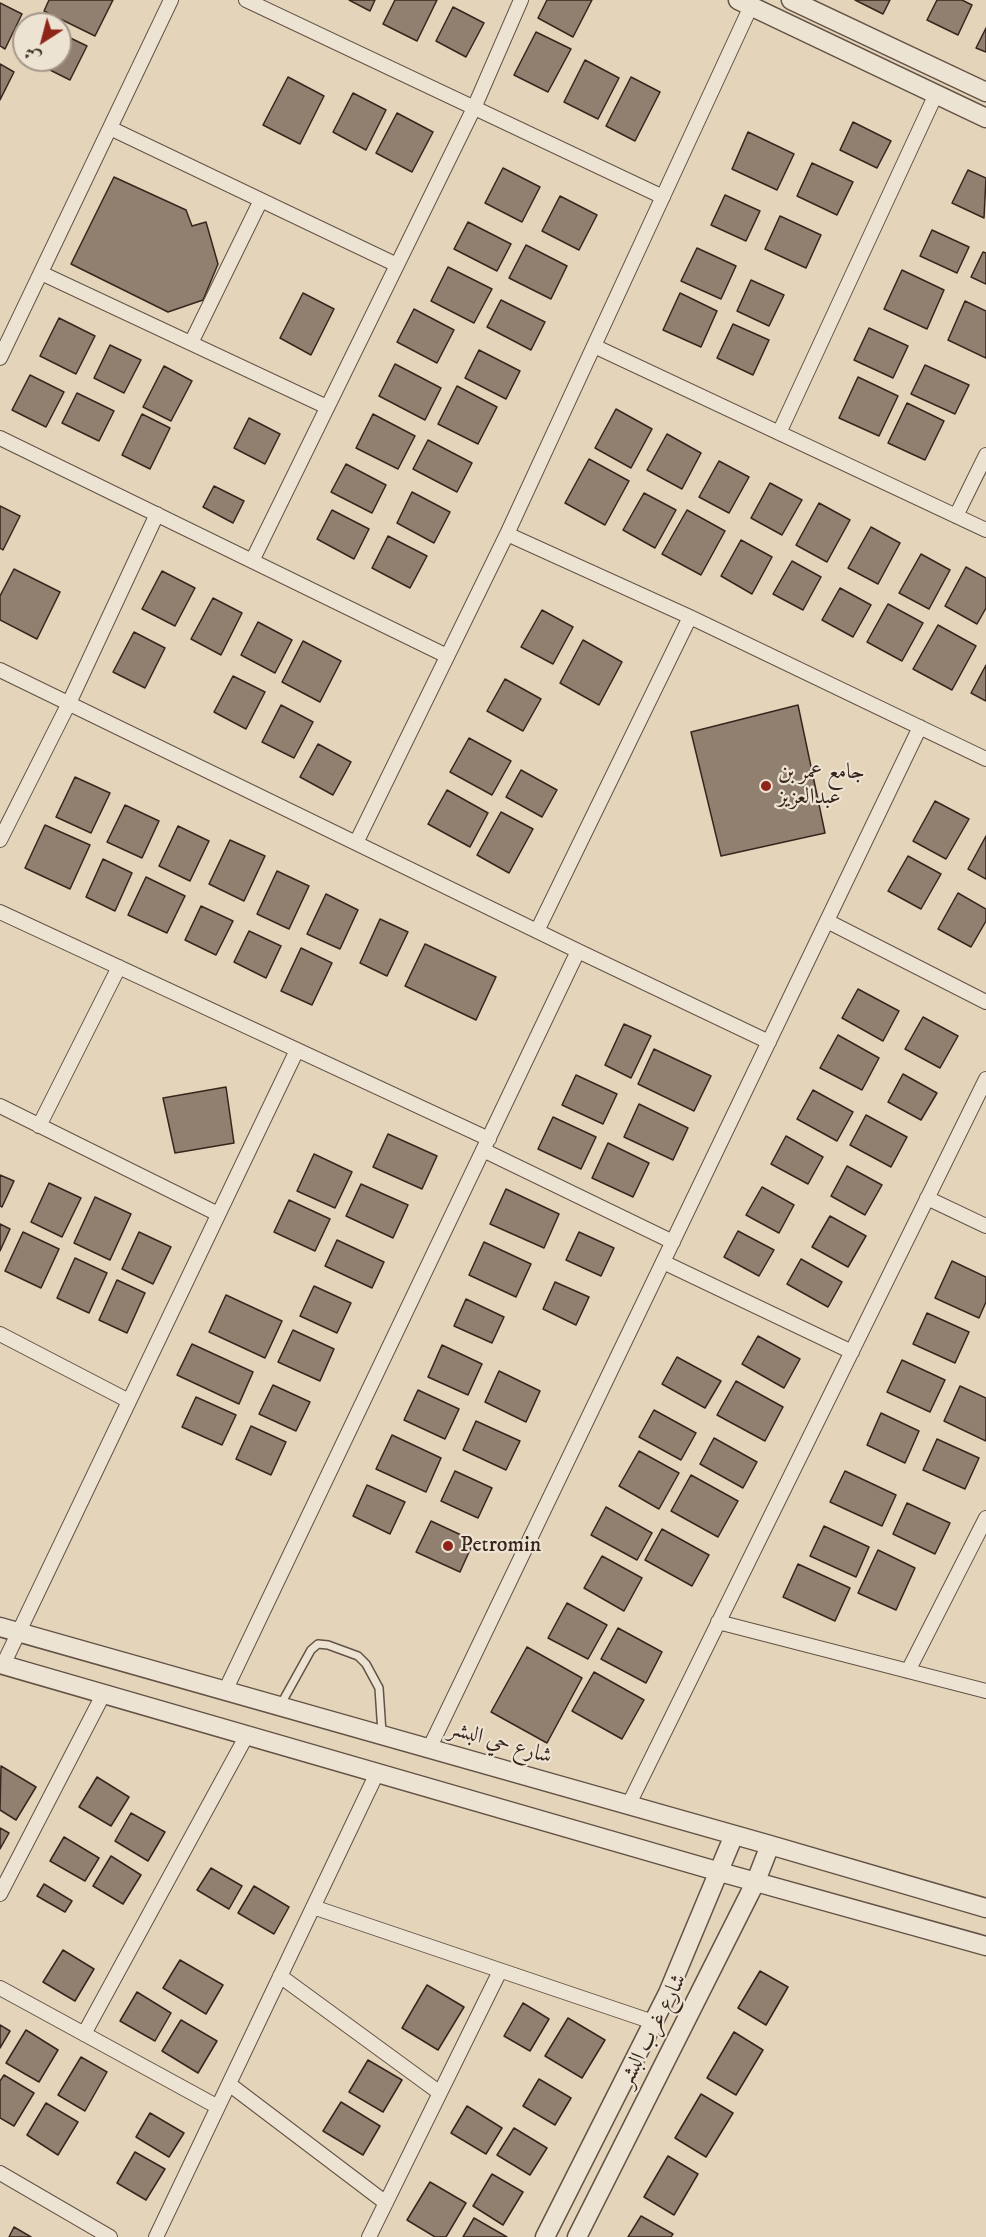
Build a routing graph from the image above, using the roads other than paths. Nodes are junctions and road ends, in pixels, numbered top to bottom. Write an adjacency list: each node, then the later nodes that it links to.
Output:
1 (171, 0): 10 (street)
2 (246, 0): 8 (street)
3 (521, 0): 8 (street)
4 (790, 0): 6 (street)
5 (745, 3): 7 (street); 11 (street)
6 (986, 92)
7 (936, 94): 9 (street); 19 (street)
8 (474, 108): 11 (street); 13 (street)
9 (986, 118)
10 (110, 128): 12 (street); 14 (street)
11 (663, 197): 16 (street)
12 (261, 200): 13 (street); 15 (street)
13 (397, 266): 18 (street)
14 (41, 273): 15 (street); 17 (street)
15 (191, 343): 18 (street)
16 (594, 346): 19 (street); 25 (street)
17 (0, 358)
18 (327, 407): 26 (street)
19 (779, 433): 23 (street)
20 (0, 438): 22 (street)
21 (986, 455): 23 (street)
22 (157, 514): 26 (street); 30 (street)
23 (956, 516): 24 (street)
24 (986, 530)
25 (507, 534): 27 (street); 28 (street)
26 (252, 561): 28 (street)
27 (690, 617): 31 (street); 37 (street)
28 (447, 656): 34 (street)
29 (0, 669): 30 (street)
30 (69, 703): 33 (street); 34 (street)
31 (920, 727): 32 (street); 36 (street)
32 (986, 759)
33 (0, 840)
34 (356, 843): 37 (street)
35 (0, 912): 39 (street)
36 (827, 921): 40 (street); 41 (street)
37 (537, 931): 38 (street)
38 (578, 951): 41 (street); 46 (street)
39 (118, 967): 42 (street); 45 (street)
40 (986, 1002)
41 (769, 1042): 50 (street)
42 (297, 1050): 46 (street); 48 (street)
43 (986, 1078): 47 (street)
44 (0, 1106): 45 (street)
45 (39, 1126): 48 (street)
46 (486, 1145): 50 (street); 60 (street)
47 (927, 1198): 49 (street); 53 (street)
48 (218, 1214): 54 (street)
49 (986, 1226)
50 (673, 1242): 51 (street)
51 (663, 1262): 53 (street); 66 (street)
52 (0, 1334): 54 (street)
53 (852, 1352): 56 (street)
54 (129, 1401): 57 (street)
55 (986, 1518): 59 (street)
56 (718, 1622): 59 (street); 68 (street)
57 (9, 1630): 58 (street); 60 (street, شارع حي البشر)
58 (2, 1664): 62 (street)
59 (908, 1671): 61 (street)
60 (225, 1691): 63 (street, شارع حي البشر)
61 (986, 1691)
62 (104, 1693): 64 (street); 73 (street)
63 (279, 1706): 65 (street, شارع حي البشر); 65 (lane)
64 (247, 1735): 67 (street); 81 (street)
65 (382, 1735): 66 (street, شارع حي البشر)
66 (429, 1749): 68 (street, شارع حي البشر)
67 (376, 1773): 71 (street); 74 (street)
68 (628, 1806): 69 (street, شارع حي البشر)
69 (734, 1835): 70 (street, شارع حي البشر); 71 (street)
70 (770, 1845): 72 (street, شارع غرب البشر); 75 (street, شارع حي البشر)
71 (720, 1872): 72 (street); 80 (street)
72 (756, 1881): 76 (street); 91 (street, شارع غرب البشر)
73 (0, 1894)
74 (313, 1908): 77 (street); 78 (street)
75 (986, 1908)
76 (986, 1946)
77 (500, 1971): 80 (street); 83 (street)
78 (280, 1976): 82 (street); 83 (street)
79 (0, 1988): 81 (street)
80 (653, 2022): 90 (street)
81 (84, 2034): 84 (street)
82 (229, 2084): 84 (street); 86 (street)
83 (440, 2093): 86 (street)
84 (218, 2107): 88 (street)
85 (0, 2173): 87 (street)
86 (386, 2203): 89 (street)
87 (110, 2237)
88 (156, 2237)
89 (369, 2237)
90 (545, 2237)
91 (577, 2237)

